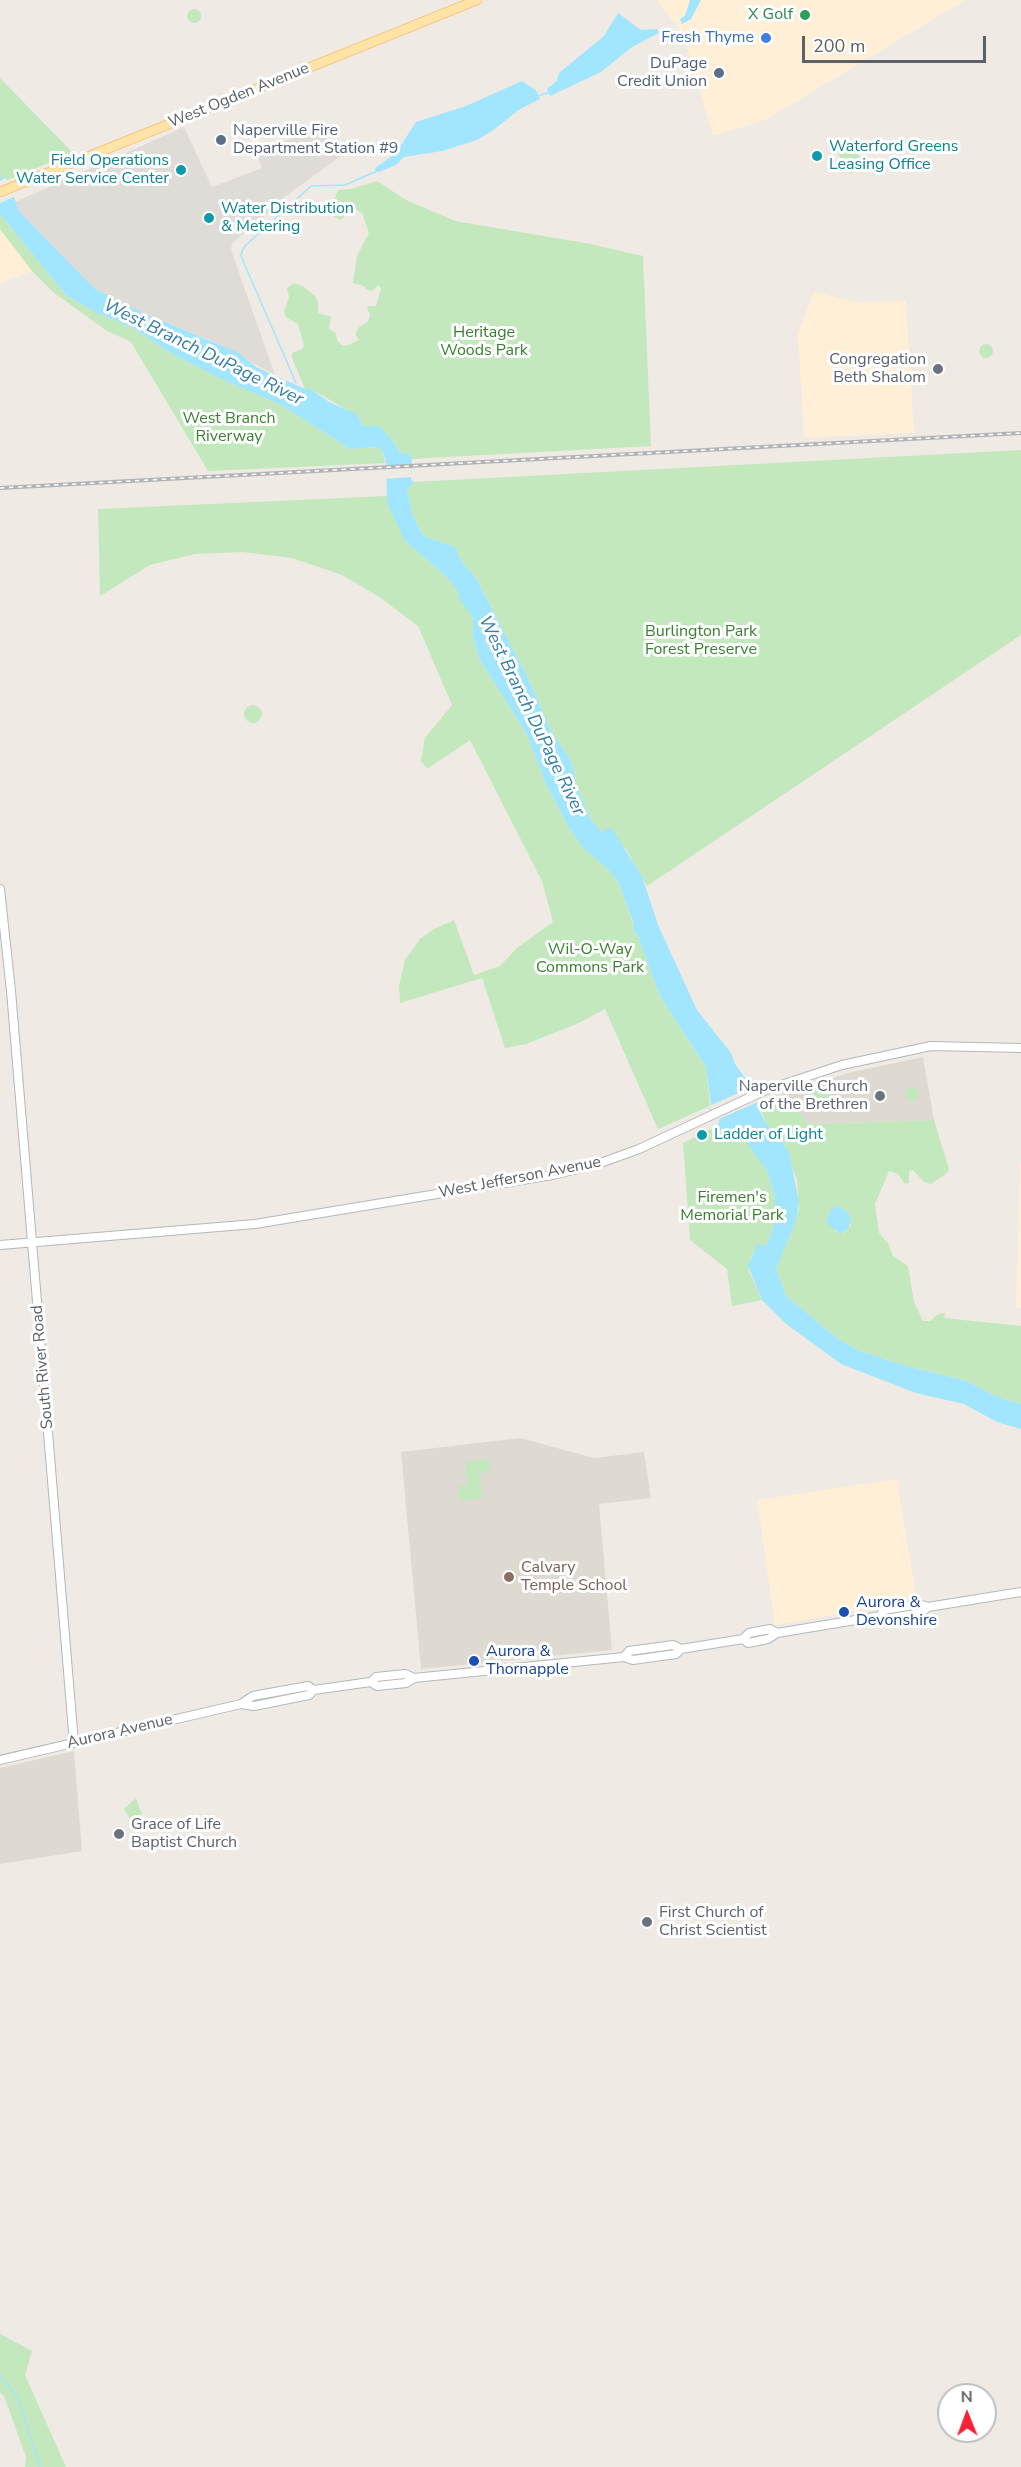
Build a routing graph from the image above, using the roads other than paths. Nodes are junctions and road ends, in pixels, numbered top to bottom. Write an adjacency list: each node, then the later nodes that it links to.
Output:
1 (477, 0): 2 (main road, West Ogden Avenue)
2 (0, 192)
3 (0, 889): 5 (street, South River Road)
4 (1021, 1048): 5 (street, West Jefferson Avenue)
5 (32, 1243): 6 (street, West Jefferson Avenue); 8 (street, South River Road)
6 (0, 1245)
7 (1021, 1593): 8 (street, Aurora Avenue)
8 (74, 1743): 9 (street, Aurora Avenue)
9 (0, 1760)

